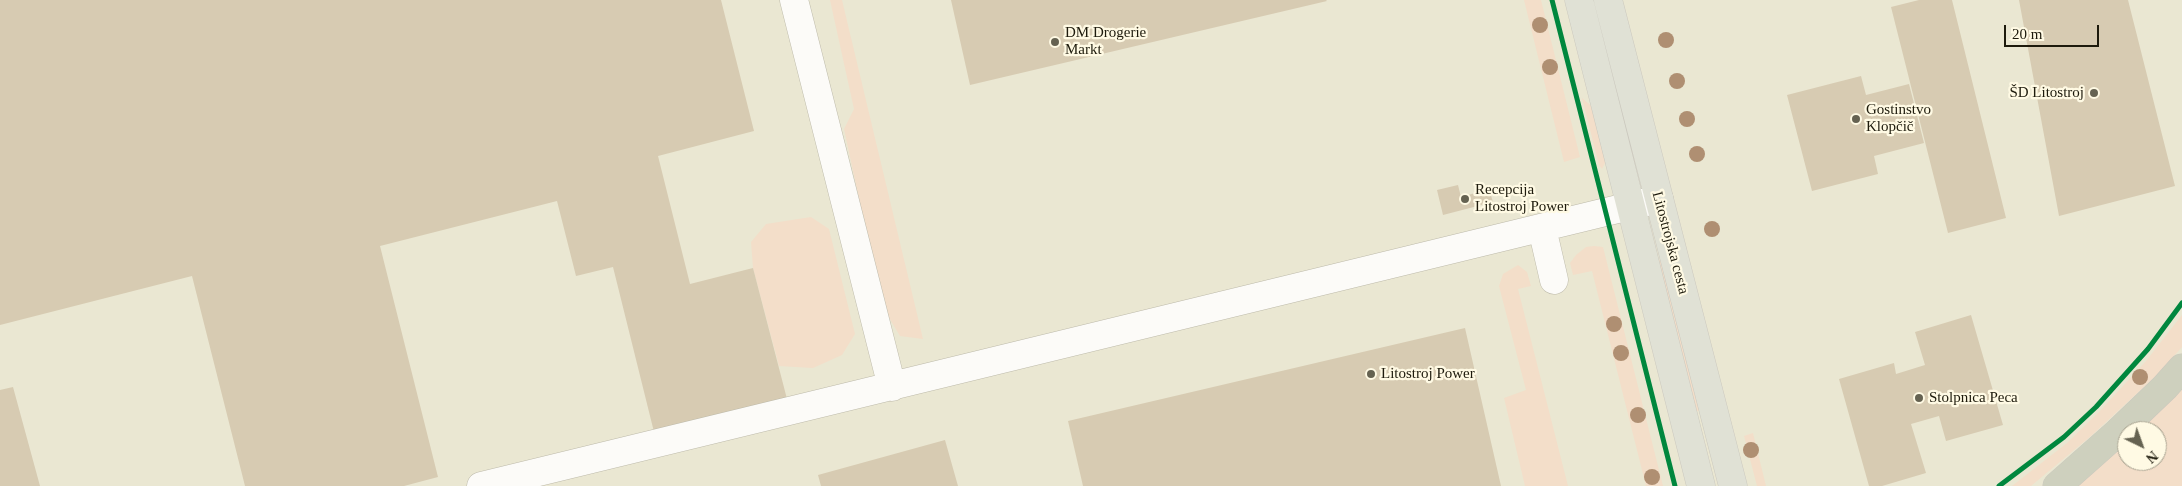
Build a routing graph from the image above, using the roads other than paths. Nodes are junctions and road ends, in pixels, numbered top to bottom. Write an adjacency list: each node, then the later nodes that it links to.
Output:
1 (794, 0): 9 (lane)
2 (1579, 0): 5 (main road, Litostrojska cesta)
3 (1608, 0): 4 (main road, Litostrojska cesta)
4 (1659, 198): 5 (lane); 10 (main road, Litostrojska cesta)
5 (1631, 206): 6 (lane); 11 (main road, Litostrojska cesta)
6 (1542, 228): 7 (lane); 9 (lane)
7 (1554, 280)
8 (2182, 368): 15 (highway)
9 (892, 387): 12 (lane)
10 (1720, 433): 11 (main road); 14 (main road, Litostrojska cesta)
11 (1689, 440): 13 (main road, Litostrojska cesta)
12 (481, 486)
13 (1701, 486)
14 (1734, 486)
15 (2057, 486)

